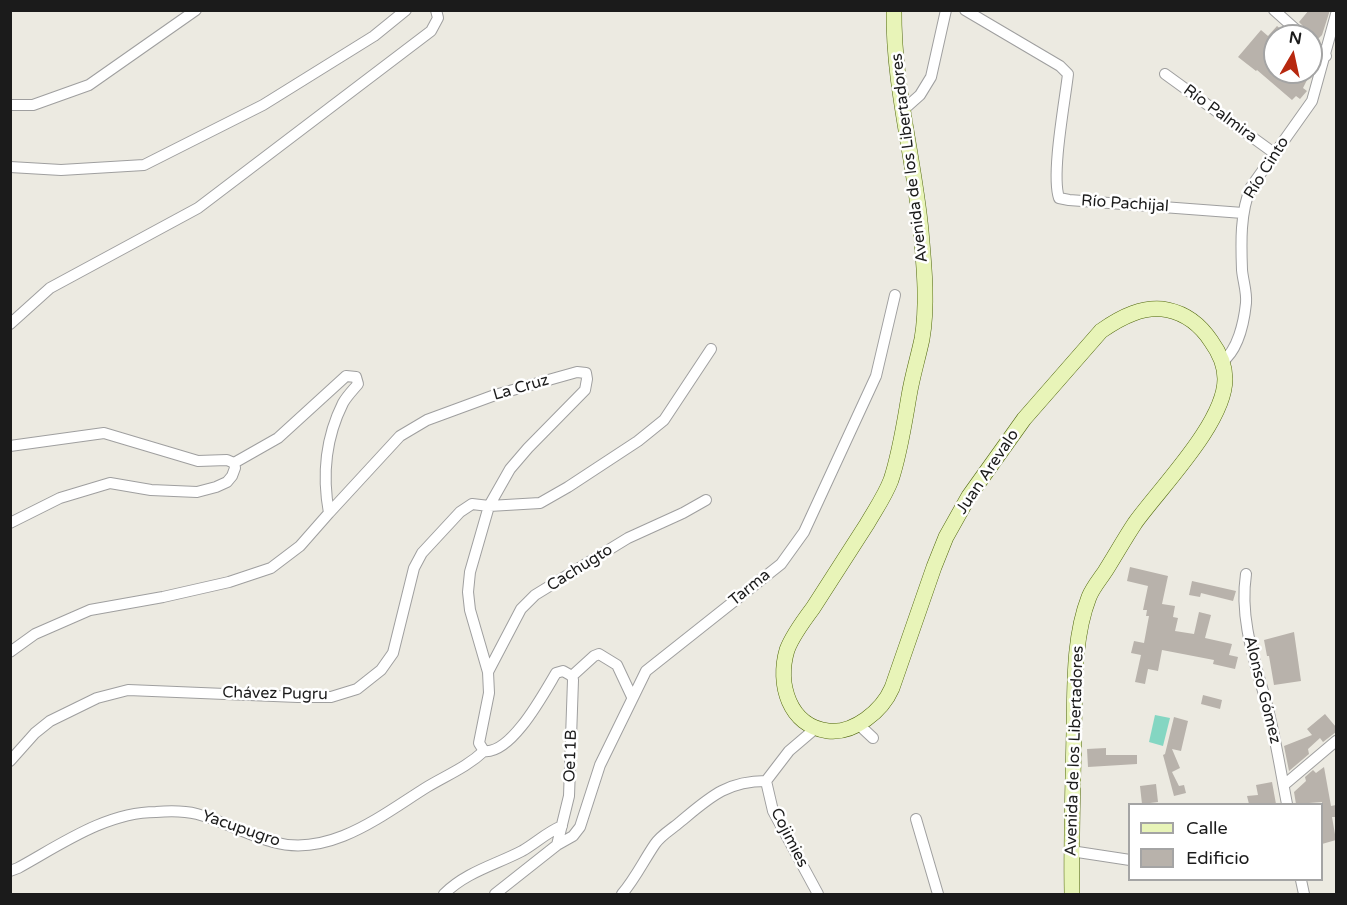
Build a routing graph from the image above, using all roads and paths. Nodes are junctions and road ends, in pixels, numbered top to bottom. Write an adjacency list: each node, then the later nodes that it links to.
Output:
1 (406, 10): 16 (street)
2 (436, 10): 19 (street)
3 (894, 10): 14 (street, Avenida de los Libertadores)
4 (946, 10): 14 (street)
5 (964, 10): 17 (street, Río Pachijal)
6 (1274, 10): 9 (street)
7 (193, 11): 13 (street)
8 (1336, 14): 11 (street, Río Cinto)
9 (1290, 24)
10 (1323, 54): 11 (street)
11 (1326, 57): 15 (street, Río Cinto)
12 (1165, 74): 15 (street, Río Palmira)
13 (10, 105)
14 (902, 111): 34 (street, Avenida de los Libertadores)
15 (1274, 153): 17 (street, Río Cinto)
16 (10, 167)
17 (1244, 213): 21 (street, Río Cinto)
18 (895, 295): 32 (street, Tarma)
19 (10, 324)
20 (711, 349): 25 (street, Chávez Pugru)
21 (1222, 362): 33 (street, Juan Arevalo); 45 (street, Avenida de los Libertadores)
22 (10, 446): 23 (street)
23 (234, 463): 26 (street); 27 (street)
24 (706, 500): 30 (street, Cachugto)
25 (489, 506): 26 (street, La Cruz); 30 (street); 38 (street, Chávez Pugru)
26 (328, 513): 29 (street)
27 (10, 523)
28 (1246, 574): 40 (street, Alonso Gómez)
29 (10, 652)
30 (488, 672): 37 (street)
31 (568, 673): 32 (street, Yacupugro); 37 (street, Yacupugro); 43 (street, Oe11B)
32 (632, 697): 44 (street, Tarma)
33 (858, 723): 34 (street, Juan Arevalo); 35 (street)
34 (816, 728): 39 (street)
35 (873, 738)
36 (1336, 741): 40 (street)
37 (484, 751): 47 (street, Yacupugro)
38 (10, 761)
39 (766, 781): 50 (street); 51 (street, Cojimies)
40 (1284, 785): 41 (street, Alonso Gómez)
41 (1287, 803)
42 (916, 819): 52 (street)
43 (562, 826): 44 (street, Oe11B); 48 (street)
44 (557, 845): 49 (street, Tarma)
45 (1071, 850): 46 (street); 53 (street, Avenida de los Libertadores)
46 (1128, 860)
47 (10, 871)
48 (444, 894)
49 (495, 894)
50 (622, 894)
51 (818, 894)
52 (938, 894)
53 (1072, 894)

